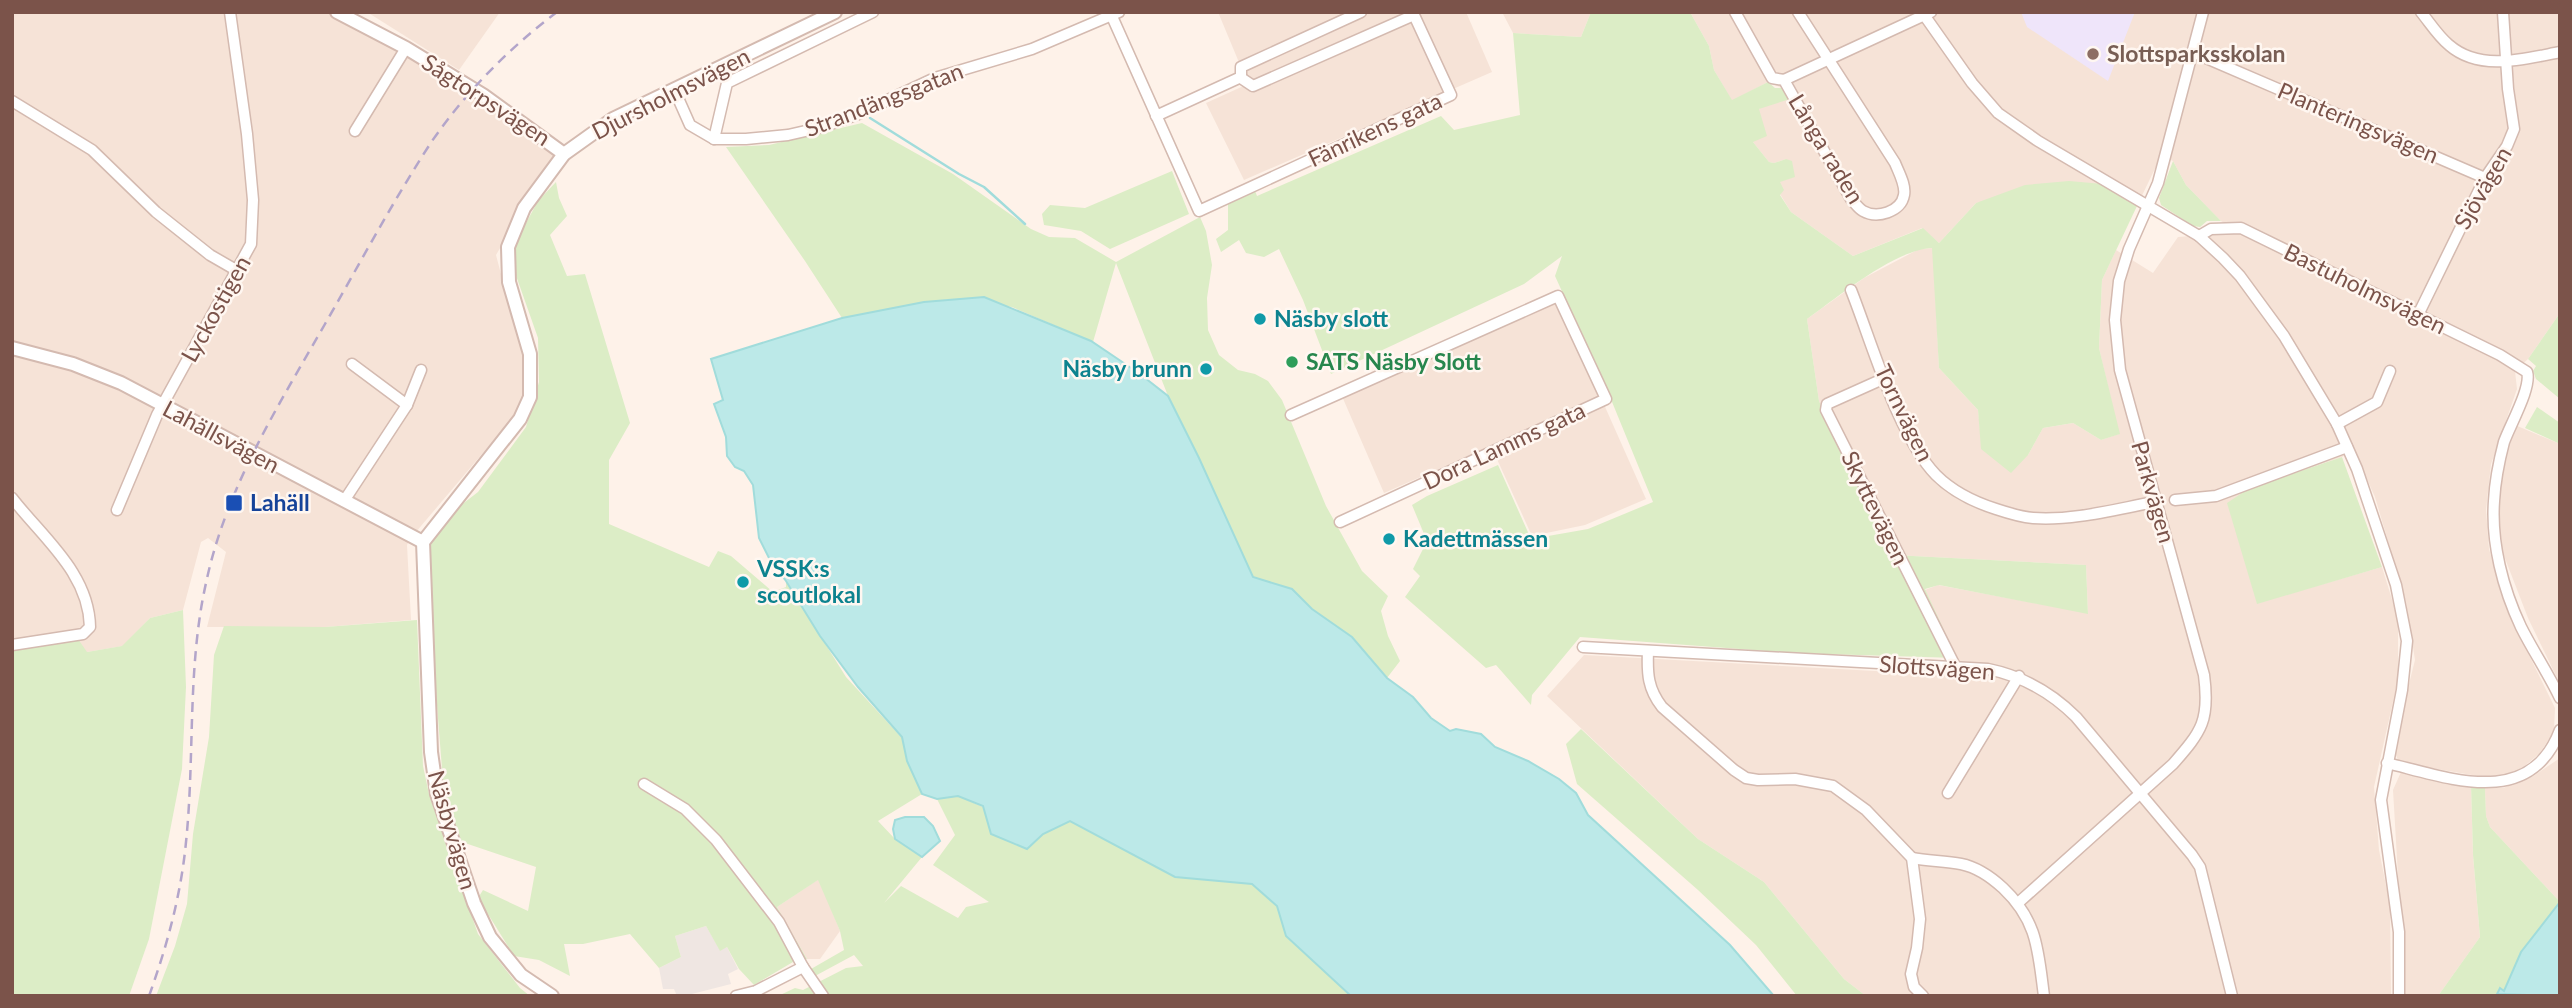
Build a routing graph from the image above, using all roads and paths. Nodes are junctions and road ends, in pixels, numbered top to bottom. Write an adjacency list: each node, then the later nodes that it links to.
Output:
1 (230, 12): 30 (street, Lyckostigen)
2 (337, 12): 14 (street, Sågtorpsvägen)
3 (835, 12): 21 (street, Djursholmsvägen)
4 (873, 12): 25 (street)
5 (1361, 12): 19 (street)
6 (1735, 12): 20 (street, Långa raden)
7 (1798, 12): 17 (street, Långa raden)
8 (2203, 12): 15 (street, Parkvägen)
9 (2421, 12): 18 (street)
10 (2503, 12): 18 (street, Sjövägen)
11 (1113, 13): 23 (street); 25 (street, Strandängsgatan)
12 (1414, 13): 19 (street, Fänrikens gata); 23 (street, Fänrikens gata)
13 (1926, 13): 17 (street); 28 (street)
14 (406, 48): 24 (street, Sågtorpsvägen); 26 (street, Sågtorpsvägen)
15 (2192, 52): 27 (street, Planteringsvägen); 28 (street, Parkvägen)
16 (2560, 52): 18 (street)
17 (1828, 58): 20 (street); 20 (street, Långa raden)
18 (2507, 62): 27 (street, Sjövägen)
19 (1241, 78): 23 (street)
20 (1784, 80)
21 (674, 89): 25 (street); 26 (street, Djursholmsvägen)
22 (12, 101): 30 (street)
23 (1156, 116)
24 (355, 131)
25 (714, 139)
26 (564, 154): 49 (street, Djursholmsvägen)
27 (2485, 178): 32 (street, Sjövägen)
28 (2149, 205): 29 (street); 46 (street, Parkvägen)
29 (2199, 236): 32 (street, Bastuholmsvägen); 41 (street)
30 (236, 270): 38 (street, Lyckostigen)
31 (1852, 290): 37 (street, Tornvägen)
32 (2418, 315): 55 (street, Bastuholmsvägen)
33 (12, 348): 38 (street, Lahällsvägen)
34 (352, 364): 39 (street)
35 (421, 370): 39 (street)
36 (2390, 371): 41 (street)
37 (1885, 379): 46 (street, Tornvägen); 53 (street, Skyttevägen)
38 (162, 405): 45 (street, Lahällsvägen); 47 (street, Lyckostigen)
39 (407, 405): 45 (street)
40 (1291, 415): 48 (street, Dora Lamms gata)
41 (2337, 424): 42 (street)
42 (2347, 447): 44 (street); 57 (street)
43 (12, 498): 50 (street)
44 (2175, 500)
45 (344, 501): 49 (street, Lahällsvägen)
46 (2155, 502): 60 (street, Parkvägen)
47 (117, 510)
48 (1339, 522)
49 (423, 542): 64 (street, Näsbyvägen)
50 (12, 645)
51 (1583, 647): 52 (street, Slottsvägen)
52 (1648, 652): 53 (street, Slottsvägen); 61 (street)
53 (1956, 668): 54 (street, Slottsvägen)
54 (2019, 676): 59 (street); 60 (street, Slottsvägen)
55 (2560, 698)
56 (2560, 730): 57 (street)
57 (2388, 763): 70 (street)
58 (644, 784): 63 (street)
59 (1948, 793)
60 (2142, 793): 62 (street, Parkvägen); 69 (street, Slottsvägen)
61 (1912, 858): 62 (street); 67 (street)
62 (2018, 903): 68 (street)
63 (803, 967): 65 (street); 66 (street)
64 (552, 996)
65 (736, 996)
66 (823, 996)
67 (1923, 996)
68 (2044, 996)
69 (2232, 996)
70 (2399, 996)

